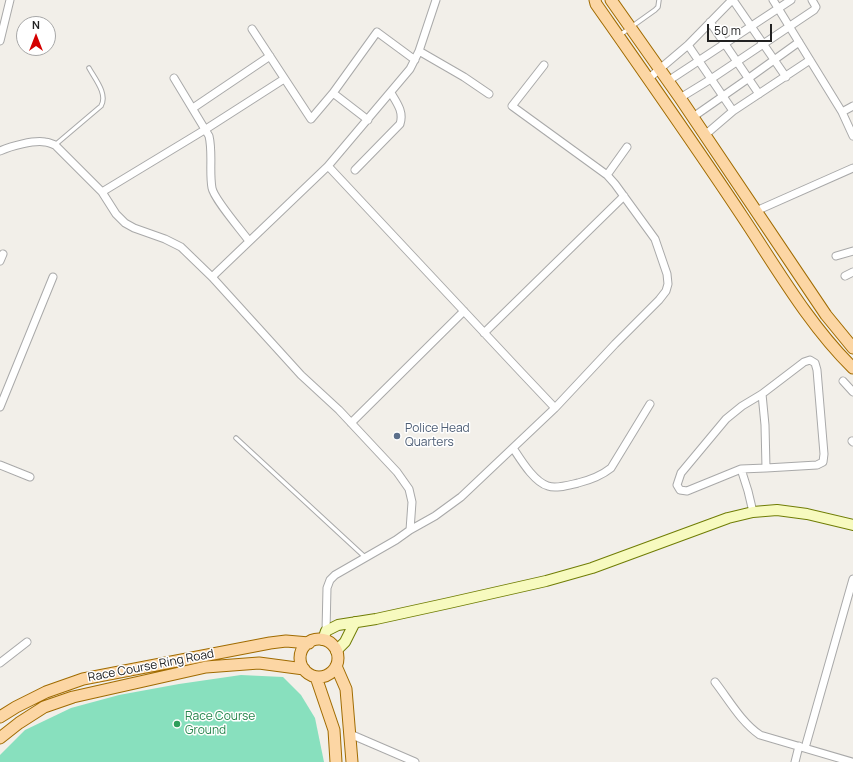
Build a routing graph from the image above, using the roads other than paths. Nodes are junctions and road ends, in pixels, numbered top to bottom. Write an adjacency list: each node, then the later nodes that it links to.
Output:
1 (10, 0): 17 (street)
2 (436, 0): 22 (street)
3 (595, 0): 16 (main road)
4 (611, 0): 14 (main road)
5 (659, 0): 14 (lane)
6 (732, 0): 11 (street); 13 (street)
7 (773, 0): 10 (street)
8 (791, 0): 10 (street)
9 (812, 0): 12 (street)
10 (779, 9): 12 (street); 13 (street)
11 (710, 22): 19 (street); 21 (street)
12 (790, 26): 18 (street); 20 (street)
13 (752, 27): 19 (street); 20 (street)
14 (631, 28): 16 (lane); 31 (main road)
15 (252, 29): 23 (street)
16 (618, 36): 34 (main road)
17 (0, 41)
18 (799, 42): 25 (street); 26 (street)
19 (726, 44): 27 (street); 28 (street)
20 (763, 44): 25 (street); 28 (street)
21 (688, 45): 27 (street); 31 (street)
22 (419, 51): 24 (street); 41 (street)
23 (270, 56): 36 (street); 46 (street)
24 (415, 60): 39 (street); 40 (street)
25 (774, 60): 32 (street); 35 (street)
26 (810, 60): 32 (street); 48 (street)
27 (699, 62): 37 (street); 38 (street)
28 (737, 62): 35 (street); 37 (street)
29 (544, 65): 60 (street)
30 (89, 68): 54 (lane)
31 (659, 69): 34 (street); 38 (main road)
32 (786, 77): 42 (street)
33 (174, 78): 46 (street)
34 (648, 78): 74 (main road)
35 (749, 78): 42 (street); 43 (street)
36 (284, 79): 39 (street); 51 (street)
37 (711, 79): 43 (street); 44 (street)
38 (668, 81): 44 (main road)
39 (333, 93): 50 (street)
40 (391, 93): 50 (street); 59 (street)
41 (489, 94)
42 (759, 94): 47 (street)
43 (723, 96): 47 (street); 49 (street)
44 (680, 98): 49 (main road)
45 (853, 106): 48 (street)
46 (193, 108): 51 (street)
47 (733, 111): 52 (street)
48 (842, 112): 53 (street)
49 (693, 117): 52 (main road)
50 (368, 120): 57 (street)
51 (206, 129): 61 (street); 64 (street)
52 (705, 135): 63 (main road)
53 (853, 136)
54 (55, 145): 56 (street); 61 (street)
55 (627, 147): 60 (street)
56 (0, 151)
57 (328, 166): 64 (street); 71 (street)
58 (853, 168): 63 (street)
59 (355, 170)
60 (606, 175): 62 (street)
61 (102, 192): 70 (street)
62 (624, 196): 72 (street); 80 (street)
63 (756, 211): 73 (main road)
64 (249, 241): 70 (street)
65 (853, 251): 66 (street)
66 (836, 256)
67 (853, 272): 68 (street)
68 (845, 276)
69 (53, 277): 79 (street)
70 (212, 277): 81 (street)
71 (464, 311): 72 (street); 81 (street)
72 (484, 332): 80 (street)
73 (853, 348)
74 (853, 368)
75 (843, 381): 76 (street)
76 (853, 392)
77 (762, 394): 85 (street); 85 (street); 86 (street)
78 (650, 404): 83 (street)
79 (0, 407)
80 (556, 408): 83 (street)
81 (351, 423): 90 (street)
82 (236, 438): 91 (lane)
83 (513, 448): 90 (street)
84 (0, 465): 87 (street)
85 (766, 468): 86 (street)
86 (741, 469): 88 (street)
87 (30, 477)
88 (753, 512): 89 (street); 93 (street)
89 (853, 525)
90 (410, 530): 91 (street)
91 (366, 558): 94 (street)
92 (853, 578): 106 (street)
93 (355, 622): 94 (street); 97 (street)
94 (324, 635): 96 (main road); 97 (main road)
95 (27, 642): 98 (street)
96 (309, 643): 100 (main road); 103 (main road, Race Course Ring Road)
97 (336, 651): 99 (main road)
98 (0, 663)
99 (336, 666): 101 (main road); 104 (main road)
100 (304, 669): 101 (main road); 105 (main road, Race Course Ring Road)
101 (316, 677): 107 (main road)
102 (716, 682): 106 (street)
103 (0, 717)
104 (350, 734): 108 (main road); 109 (street)
105 (0, 738)
106 (802, 747): 110 (street); 111 (street)
107 (336, 762)
108 (352, 762)
109 (415, 762)
110 (796, 762)
111 (849, 762)

